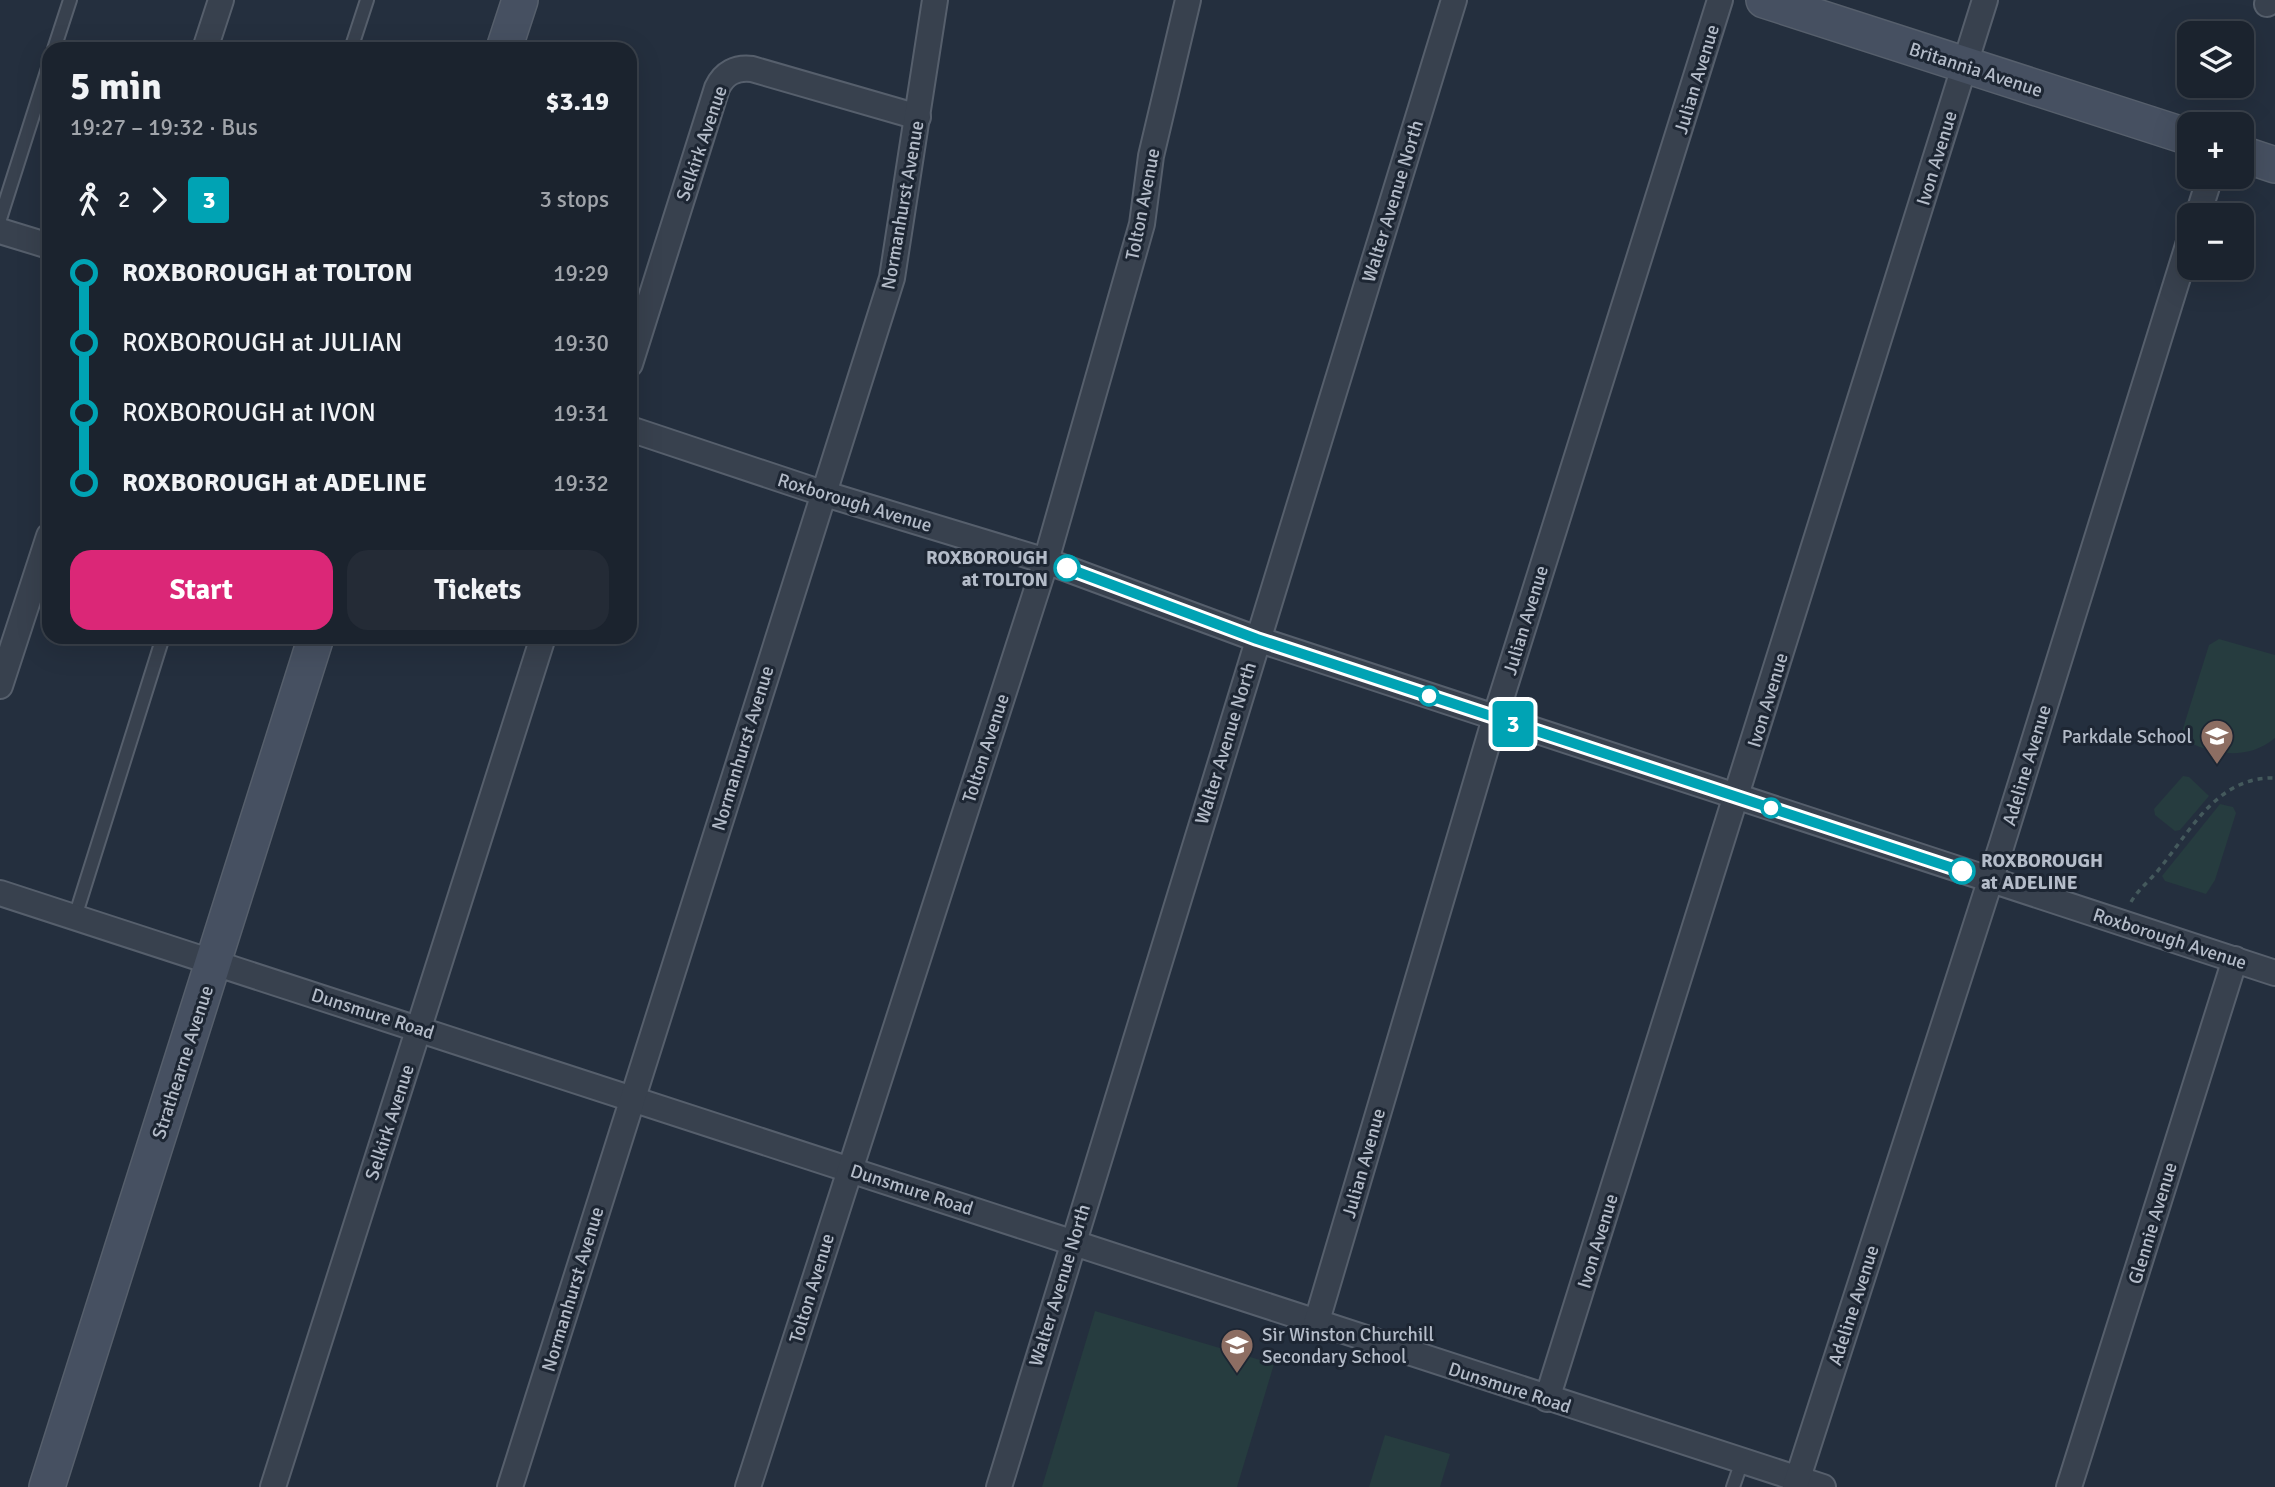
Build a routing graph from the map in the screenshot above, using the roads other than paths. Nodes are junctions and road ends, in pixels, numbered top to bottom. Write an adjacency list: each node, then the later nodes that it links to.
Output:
1 (70, 0): 11 (lane)
2 (221, 0): 12 (street)
3 (367, 0): 13 (lane)
4 (520, 0): 14 (street)
5 (935, 0): 17 (street, Normanhurst Avenue)
6 (1188, 0): 29 (street, Tolton Avenue)
7 (1454, 0): 30 (street, Walter Avenue North)
8 (1720, 0): 35 (street, Julian Avenue)
9 (1764, 0): 15 (street, Britannia Avenue)
10 (1985, 0): 15 (street, Ivon Avenue)
11 (56, 42)
12 (207, 42)
13 (353, 42)
14 (506, 42)
15 (1965, 65): 18 (street, Britannia Avenue); 36 (street, Ivon Avenue)
16 (42, 87): 21 (lane)
17 (918, 117): 25 (street, Selkirk Avenue); 27 (street, Normanhurst Avenue)
18 (2177, 133)
19 (2254, 158): 20 (street)
20 (2275, 165)
21 (0, 219)
22 (0, 231): 23 (street)
23 (42, 244)
24 (2177, 280): 37 (street, Adeline Avenue)
25 (637, 342)
26 (637, 431): 27 (street, Roxborough Avenue)
27 (822, 493): 29 (street, Roxborough Avenue); 44 (street, Normanhurst Avenue)
28 (42, 557): 34 (street)
29 (1046, 561): 30 (street, Roxborough Avenue); 45 (street, Tolton Avenue)
30 (1257, 639): 35 (street, Roxborough Avenue); 46 (street, Walter Avenue North)
31 (161, 644): 39 (lane)
32 (314, 644): 41 (street, Strathearne Avenue)
33 (541, 644): 43 (street, Selkirk Avenue)
34 (0, 686)
35 (1495, 718): 36 (street, Roxborough Avenue); 47 (street, Julian Avenue)
36 (1737, 797): 37 (street, Roxborough Avenue); 48 (street, Ivon Avenue)
37 (1989, 879): 40 (street, Roxborough Avenue); 50 (street, Adeline Avenue)
38 (0, 893): 39 (street, Dunsmure Road)
39 (75, 917): 41 (street, Dunsmure Road)
40 (2235, 959): 42 (street, Roxborough Avenue); 58 (street, Glennie Avenue)
41 (214, 961): 43 (street, Dunsmure Road); 51 (street, Strathearne Avenue)
42 (2275, 973)
43 (419, 1028): 44 (street, Dunsmure Road); 52 (street, Selkirk Avenue)
44 (632, 1098): 45 (street, Dunsmure Road); 53 (street, Normanhurst Avenue)
45 (849, 1168): 46 (street, Dunsmure Road); 54 (street, Tolton Avenue)
46 (1072, 1241): 47 (street, Dunsmure Road); 55 (street, Walter Avenue North)
47 (1316, 1324): 48 (street, Dunsmure Road)
48 (1547, 1399): 49 (street, Dunsmure Road)
49 (1742, 1461): 50 (street, Dunsmure Road); 56 (lane)
50 (1797, 1483): 57 (street, Dunsmure Road)
51 (47, 1487)
52 (273, 1487)
53 (510, 1487)
54 (748, 1487)
55 (999, 1487)
56 (1733, 1487)
57 (1823, 1487)
58 (2069, 1487)

